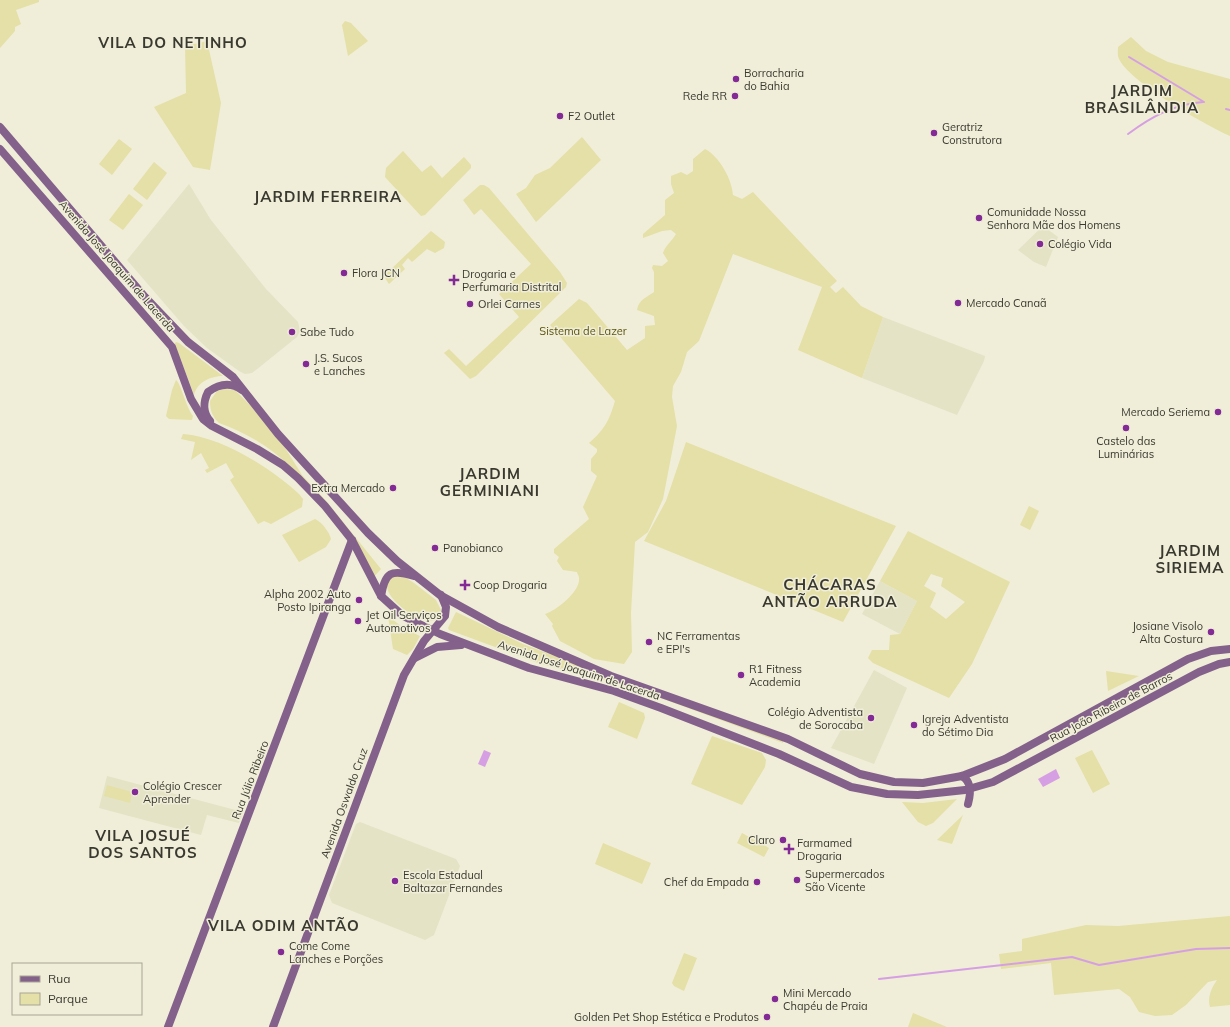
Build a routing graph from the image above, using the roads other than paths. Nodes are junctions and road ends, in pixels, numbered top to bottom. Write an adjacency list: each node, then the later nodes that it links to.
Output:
1 (0, 127): 3 (main road, Avenida José Joaquim de Lacerda)
2 (0, 149): 4 (main road, Avenida José Joaquim de Lacerda)
3 (246, 392): 4 (main road); 6 (main road, Avenida José Joaquim de Lacerda)
4 (228, 434): 5 (main road, Avenida José Joaquim de Lacerda)
5 (352, 540): 8 (main road, Avenida José Joaquim de Lacerda); 19 (main road, Rua Júlio Ribeiro)
6 (420, 578): 7 (main road, Avenida José Joaquim de Lacerda); 8 (main road)
7 (440, 594): 9 (main road, Avenida Oswaldo Cruz); 15 (main road, Avenida José Joaquim de Lacerda)
8 (381, 596): 9 (main road, Avenida José Joaquim de Lacerda)
9 (432, 630): 10 (main road, Avenida José Joaquim de Lacerda); 12 (main road, Avenida Oswaldo Cruz)
10 (470, 646): 12 (main road); 17 (main road, Avenida José Joaquim de Lacerda)
11 (1230, 649): 14 (main road, Rua João Ribeiro de Barros)
12 (415, 658): 20 (main road, Avenida Oswaldo Cruz)
13 (1230, 662): 16 (main road, Rua João Ribeiro de Barros)
14 (1005, 759): 15 (main road, Avenida José Joaquim de Lacerda)
15 (962, 776): 17 (main road)
16 (1004, 776): 17 (main road, Avenida José Joaquim de Lacerda)
17 (970, 789): 18 (main road)
18 (968, 804)
19 (168, 1027)
20 (273, 1027)

